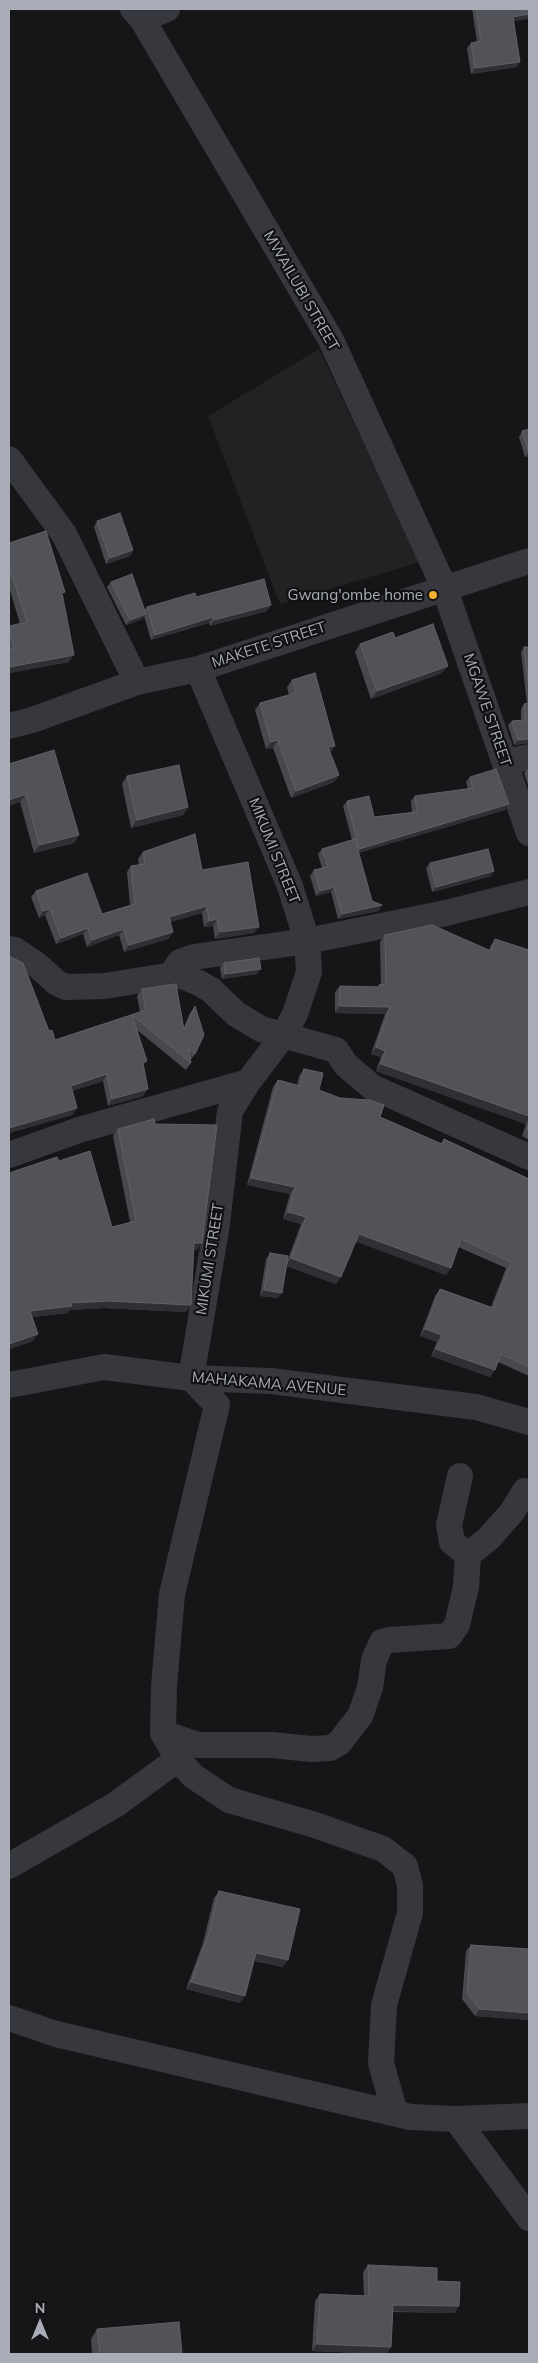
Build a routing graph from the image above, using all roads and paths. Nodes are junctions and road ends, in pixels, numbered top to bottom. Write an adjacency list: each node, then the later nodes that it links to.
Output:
1 (168, 9): 2 (street)
2 (138, 14): 5 (street, MWAILUBI STREET)
3 (9, 459): 7 (street)
4 (529, 561): 5 (street, MAKETE STREET)
5 (444, 587): 6 (street, MAKETE STREET); 9 (street, MGAWE STREET)
6 (198, 669): 7 (street, MAKETE STREET); 12 (street, MIKUMI STREET)
7 (137, 682): 8 (street, MAKETE STREET)
8 (9, 726)
9 (517, 759): 10 (street, MGAWE STREET)
10 (529, 833)
11 (529, 892): 12 (street)
12 (307, 941): 14 (street); 15 (street, MIKUMI STREET)
13 (9, 949): 14 (street)
14 (170, 976): 15 (street)
15 (283, 1036): 16 (street, MIKUMI STREET); 18 (street)
16 (248, 1082): 17 (street); 19 (street, MIKUMI STREET)
17 (9, 1155)
18 (529, 1156)
19 (191, 1378): 20 (street, MAHAKAMA AVENUE); 21 (street, MAHAKAMA AVENUE); 25 (street)
20 (9, 1385)
21 (529, 1422)
22 (460, 1476): 24 (street)
23 (525, 1491): 24 (street)
24 (468, 1555): 25 (street)
25 (163, 1733): 26 (street)
26 (178, 1759): 27 (street); 29 (street)
27 (9, 1866)
28 (9, 2018): 29 (street)
29 (395, 2113): 31 (street)
30 (529, 2116): 31 (street)
31 (456, 2119): 32 (street)
32 (529, 2218)

